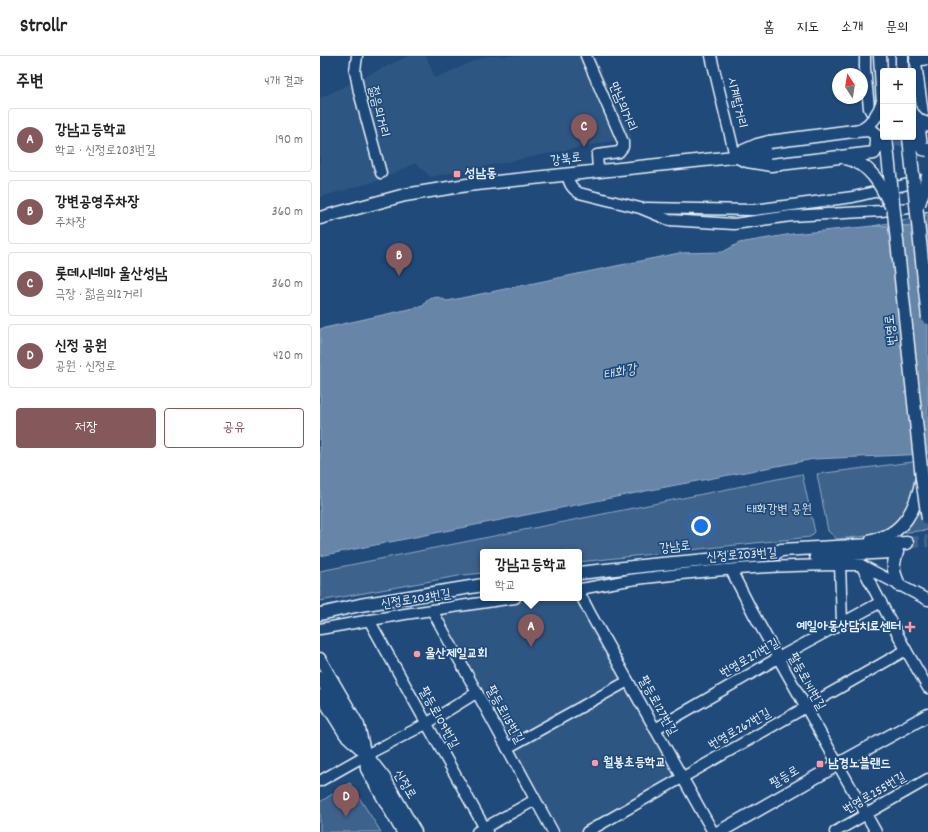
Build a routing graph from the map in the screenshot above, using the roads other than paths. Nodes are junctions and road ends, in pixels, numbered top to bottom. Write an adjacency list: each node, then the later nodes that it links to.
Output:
1 (357, 56): 18 (street, 젊음의거리)
2 (586, 56): 17 (street, 만남의거리)
3 (711, 56): 15 (street, 시계탑거리)
4 (865, 56): 8 (street)
5 (915, 58): 6 (street); 9 (street)
6 (928, 59)
7 (882, 104): 10 (main road, bridge)
8 (880, 116)
9 (922, 117): 14 (main road, bridge)
10 (855, 131): 15 (main road, bridge); 16 (main road, bridge)
11 (886, 140): 26 (main road, 번영로, bridge)
12 (909, 140): 24 (main road, bridge)
13 (866, 143): 15 (main road, 강북로)
14 (928, 150)
15 (734, 156): 16 (main road, bridge); 17 (main road, 강북로)
16 (840, 157): 26 (main road, bridge)
17 (598, 170): 19 (main road, 강북로)
18 (381, 173)
19 (567, 174): 23 (street); 25 (main road, 강북로)
20 (928, 176): 24 (main road, bridge)
21 (928, 180): 23 (street)
22 (928, 206): 23 (street)
23 (640, 208)
24 (917, 215): 27 (main road, bridge)
25 (320, 218)
26 (895, 218): 28 (main road, 번영로, bridge)
27 (928, 318)
28 (922, 478): 29 (main road, 번영로, bridge); 30 (main road)
29 (928, 519)
30 (828, 545): 31 (main road, 강남로); 32 (main road, 강남로); 33 (street)
31 (904, 548): 33 (main road, 강남로); 38 (main road)
32 (774, 554): 33 (main road, 강남로); 36 (main road, 강남로)
33 (842, 560): 34 (street); 35 (street, 신정로203번길); 47 (street)
34 (860, 565): 38 (street); 43 (street)
35 (731, 570): 39 (street, 신정로203번길); 51 (street, 팔등로141번길)
36 (582, 573)
37 (480, 585): 45 (main road)
38 (899, 585): 41 (street)
39 (582, 589)
40 (582, 596): 53 (street, 팔등로127번길)
41 (928, 600)
42 (494, 601): 44 (street, 신정로203번길)
43 (881, 602): 47 (street, 번영로271번길); 49 (street)
44 (432, 610): 46 (street, 신정로203번길); 55 (street, 팔등로115번길)
45 (320, 614)
46 (369, 620): 48 (street, 신정로203번길); 59 (street, 팔등로109번길)
47 (842, 622): 51 (street, 번영로271번길)
48 (320, 629)
49 (906, 650): 54 (street); 57 (street, 번영로267번길)
50 (320, 658): 62 (street)
51 (778, 658): 57 (street, 팔등로141번길); 60 (street, 번영로271번길)
52 (320, 677): 62 (main road, 신정로)
53 (628, 681): 60 (street, 팔등로127번길); 61 (street)
54 (928, 688)
55 (476, 692): 59 (street); 61 (street, 팔등로115번길)
56 (320, 694): 62 (street)
57 (805, 707): 63 (street, 팔등로141번길); 64 (street, 번영로267번길)
58 (928, 715): 63 (main road, 팔등로)
59 (426, 724): 62 (street); 70 (street, 팔등로109번길)
60 (655, 729): 64 (street, 팔등로127번길)
61 (507, 748): 68 (street, 팔등로115번길)
62 (366, 755): 66 (street); 67 (main road, 신정로)
63 (837, 765): 69 (street, 팔등로141번길); 76 (main road, 팔등로)
64 (683, 778): 74 (street, 번영로267번길); 75 (street, 팔등로127번길)
65 (928, 779): 69 (street, 번영로255번길)
66 (320, 781)
67 (389, 797): 71 (main road, 신정로); 72 (main road, 신정로)
68 (535, 800): 70 (street, 팔등로109번길); 73 (street, 팔등로115번길)
69 (866, 814): 77 (street, 번영로255번길); 78 (street, 팔등로141번길)
70 (483, 831)
71 (403, 832)
72 (415, 832)
73 (553, 832)
74 (588, 832)
75 (713, 832)
76 (719, 832)
77 (835, 832)
78 (876, 832)

